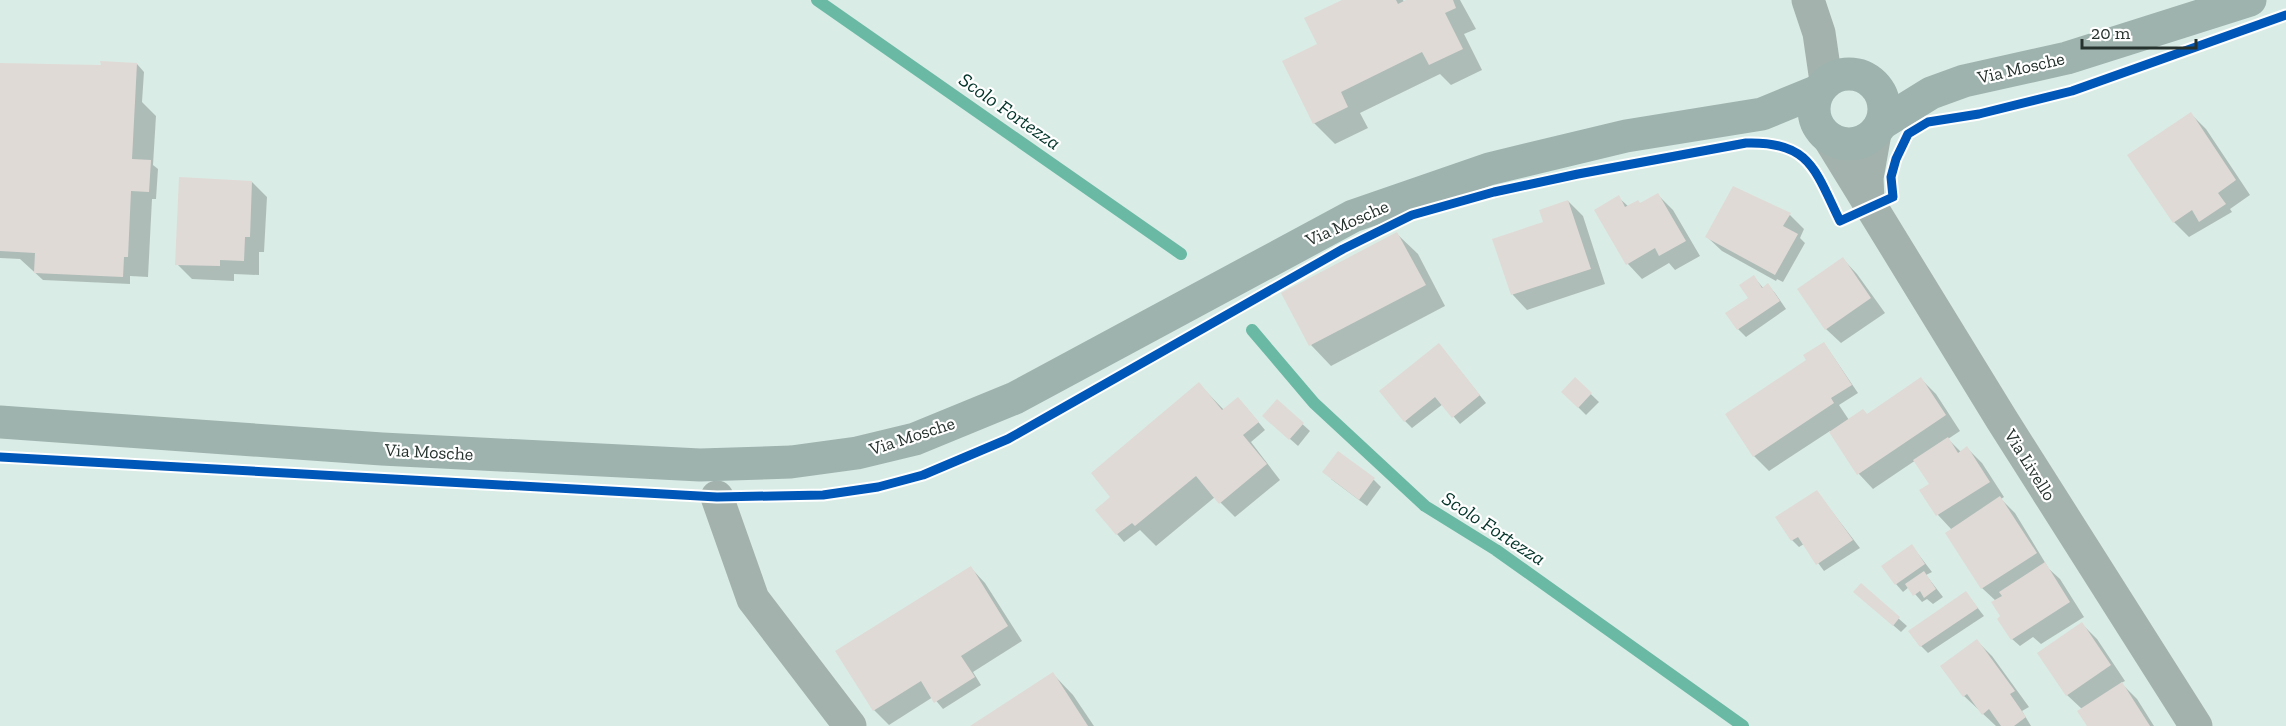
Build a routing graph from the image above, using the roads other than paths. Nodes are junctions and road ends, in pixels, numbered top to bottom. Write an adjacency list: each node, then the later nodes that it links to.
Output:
1 (1808, 0): 4 (street)
2 (2250, 0): 3 (main road, Via Mosche)
3 (1964, 81): 4 (main road, Via Mosche); 6 (main road, Via Mosche)
4 (1841, 82): 5 (main road, Via Mosche); 6 (main road); 7 (main road)
5 (1762, 114): 7 (main road, Via Mosche); 9 (main road, Via Mosche)
6 (1878, 128): 7 (main road, Via Mosche); 8 (street)
7 (1826, 135): 8 (street, Via Livello)
8 (1868, 201): 12 (street, Via Livello)
9 (0, 422)
10 (717, 497): 11 (street)
11 (850, 726)
12 (2196, 726)

